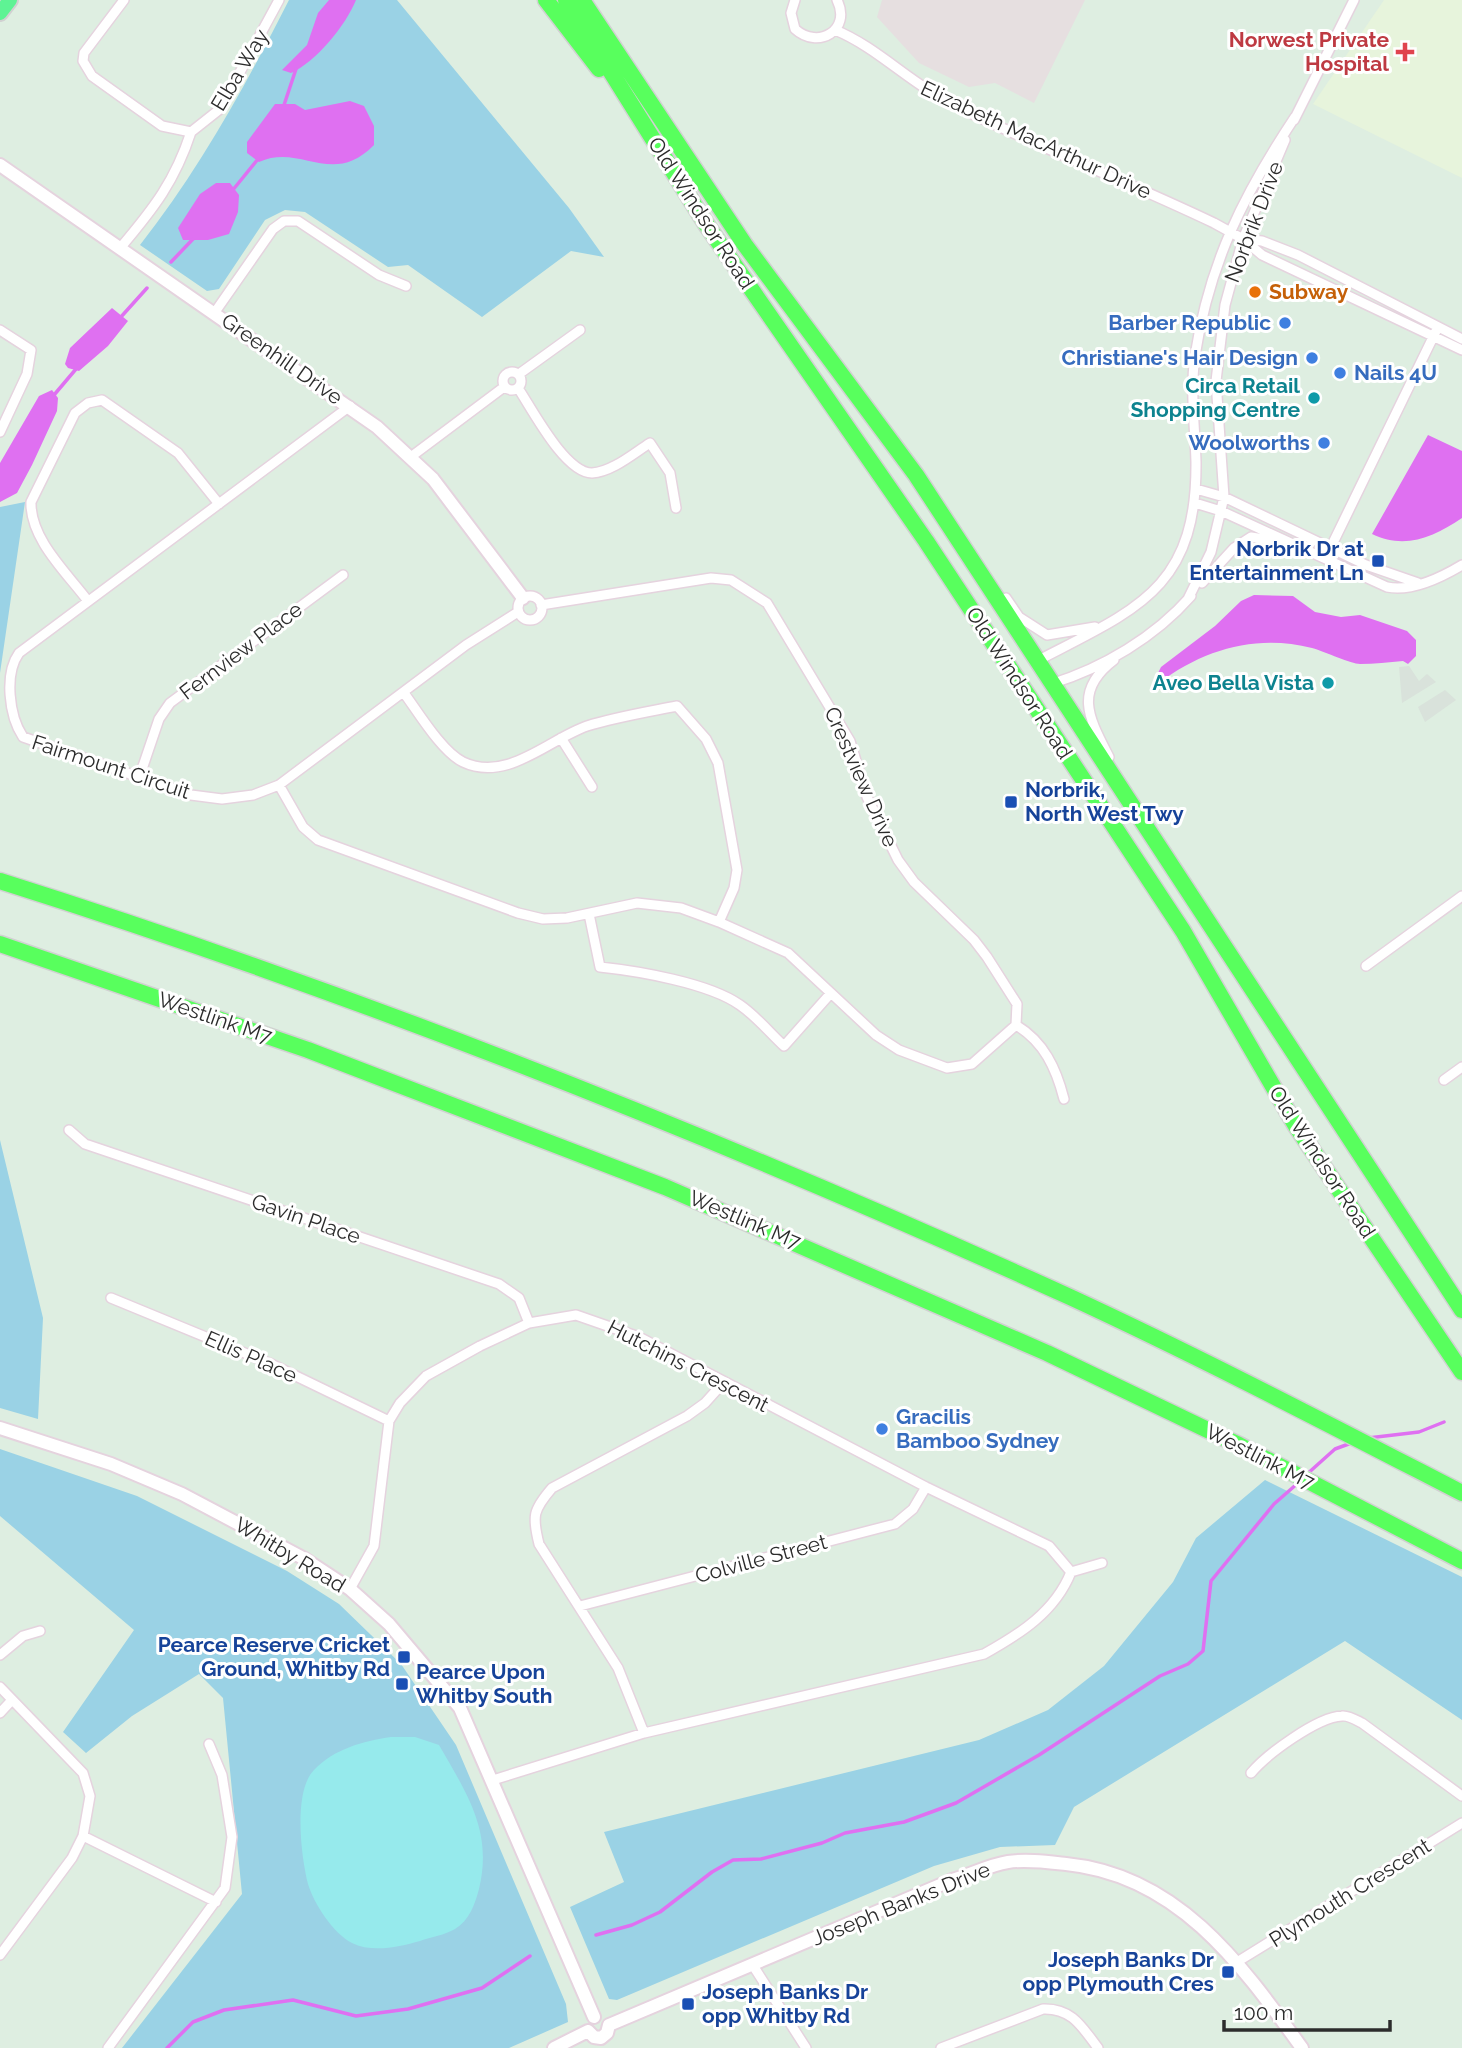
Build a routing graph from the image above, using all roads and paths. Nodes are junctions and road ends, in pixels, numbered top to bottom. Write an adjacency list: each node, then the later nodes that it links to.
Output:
1 (10, 0): 11 (main road)
2 (124, 0): 15 (street)
3 (279, 0): 15 (street, Elba Way)
4 (546, 0): 16 (highway)
5 (566, 0): 16 (highway, Old Windsor Road)
6 (582, 0): 13 (highway, Old Windsor Road)
7 (594, 0): 13 (highway)
8 (795, 0): 12 (street)
9 (836, 0): 12 (street)
10 (1354, 0): 14 (street, Norbrik Drive)
11 (0, 13)
12 (835, 30): 18 (street, Elizabeth MacArthur Drive)
13 (660, 115): 34 (highway, Old Windsor Road)
14 (1295, 117): 18 (street, Norbrik Drive); 19 (street, Norbrik Drive)
15 (191, 132): 20 (street)
16 (649, 134): 54 (highway, Old Windsor Road)
17 (0, 165): 20 (street, Greenhill Drive)
18 (1229, 230): 19 (street, Elizabeth MacArthur Drive); 35 (street, Norbrik Drive)
19 (1243, 239): 25 (street, Elizabeth MacArthur Drive); 25 (street); 36 (street, Norbrik Drive)
20 (121, 247): 22 (street, Greenhill Drive)
21 (405, 286): 22 (street)
22 (215, 312): 31 (street, Greenhill Drive)
23 (0, 330): 32 (street)
24 (580, 330): 28 (street)
25 (1436, 332): 26 (street); 27 (street); 42 (street)
26 (1462, 339)
27 (1462, 350)
28 (519, 374): 29 (street); 30 (street)
29 (504, 387): 30 (street); 33 (street)
30 (518, 388): 39 (street)
31 (350, 406): 33 (street, Greenhill Drive); 38 (street, Fairmount Circuit)
32 (0, 432)
33 (412, 456): 46 (street, Greenhill Drive)
34 (916, 475): 51 (street); 53 (highway, Old Windsor Road)
35 (1196, 489): 36 (street); 37 (street, Norbrik Drive)
36 (1224, 497): 40 (street, Norbrik Drive); 42 (street)
37 (1195, 503): 40 (street, Norbrik Drive); 51 (street, Norbrik Drive)
38 (219, 504): 48 (street, Fairmount Circuit); 48 (street)
39 (676, 508)
40 (1221, 511): 41 (street, Norbrik Drive); 47 (street, Norbrik Drive)
41 (1289, 543): 45 (street, Norbrik Drive); 47 (street, Norbrik Drive)
42 (1330, 549): 45 (street)
43 (1462, 565): 45 (street, Norbrik Drive)
44 (343, 575): 58 (street, Fernview Place)
45 (1418, 583)
46 (523, 598): 49 (street); 50 (street)
47 (1188, 599): 52 (street, Norbrik Drive)
48 (88, 601): 58 (street, Fairmount Circuit)
49 (541, 605): 50 (street); 69 (street, Crestview Drive)
50 (518, 612): 56 (street, Fairmount Circuit)
51 (1117, 619): 53 (street, Norbrik Drive)
52 (1132, 646): 55 (street, Norbrik Drive); 61 (street)
53 (1037, 662): 54 (highway); 55 (highway, Old Windsor Road)
54 (1013, 675): 55 (highway); 77 (highway, Old Windsor Road)
55 (1051, 684): 61 (highway, Old Windsor Road)
56 (404, 693): 57 (street); 59 (street, Fairmount Circuit)
57 (561, 738): 60 (street); 65 (street)
58 (139, 778): 59 (street, Fairmount Circuit)
59 (279, 785): 64 (street)
60 (592, 787)
61 (1137, 814): 75 (highway, Old Windsor Road)
62 (0, 881): 82 (highway)
63 (1462, 896): 67 (street)
64 (589, 914): 65 (street); 68 (street)
65 (719, 922): 68 (street)
66 (0, 944): 83 (highway, Westlink M7)
67 (1366, 966)
68 (831, 993): 69 (street)
69 (1016, 1025): 72 (street)
70 (1462, 1067): 71 (street)
71 (1444, 1080)
72 (1064, 1100)
73 (69, 1130): 76 (street, Gavin Place)
74 (111, 1298): 79 (street, Ellis Place)
75 (1462, 1310)
76 (529, 1324): 78 (street, Hutchins Crescent); 79 (street, Hutchins Crescent)
77 (1462, 1372)
78 (723, 1383): 81 (street, Hutchins Crescent); 87 (street)
79 (389, 1421): 86 (street)
80 (0, 1428): 86 (street, Whitby Road)
81 (926, 1487): 85 (street, Hutchins Crescent); 87 (street, Colville Street)
82 (1462, 1493)
83 (1462, 1561)
84 (1101, 1563): 85 (street)
85 (1070, 1572): 93 (street)
86 (349, 1589): 96 (street, Whitby Road)
87 (580, 1606): 93 (street)
88 (40, 1631): 89 (street)
89 (0, 1655)
90 (0, 1687): 91 (street)
91 (12, 1700): 92 (street); 99 (street)
92 (0, 1713)
93 (644, 1733): 96 (street)
94 (209, 1744): 100 (street)
95 (1251, 1773): 97 (street)
96 (493, 1780): 104 (street, Whitby Road)
97 (1462, 1796)
98 (1462, 1823): 102 (street, Plymouth Crescent)
99 (83, 1836): 100 (street); 101 (street)
100 (216, 1902): 107 (street)
101 (0, 1955)
102 (1237, 1962): 103 (street, Joseph Banks Drive); 112 (street, Joseph Banks Drive)
103 (752, 1964): 105 (street, Joseph Banks Drive); 109 (street)
104 (594, 2018): 105 (street); 106 (street)
105 (608, 2025): 106 (street)
106 (587, 2031): 108 (street)
107 (108, 2048)
108 (554, 2048)
109 (806, 2048)
110 (941, 2048): 111 (street)
111 (1098, 2048)
112 (1302, 2048)

